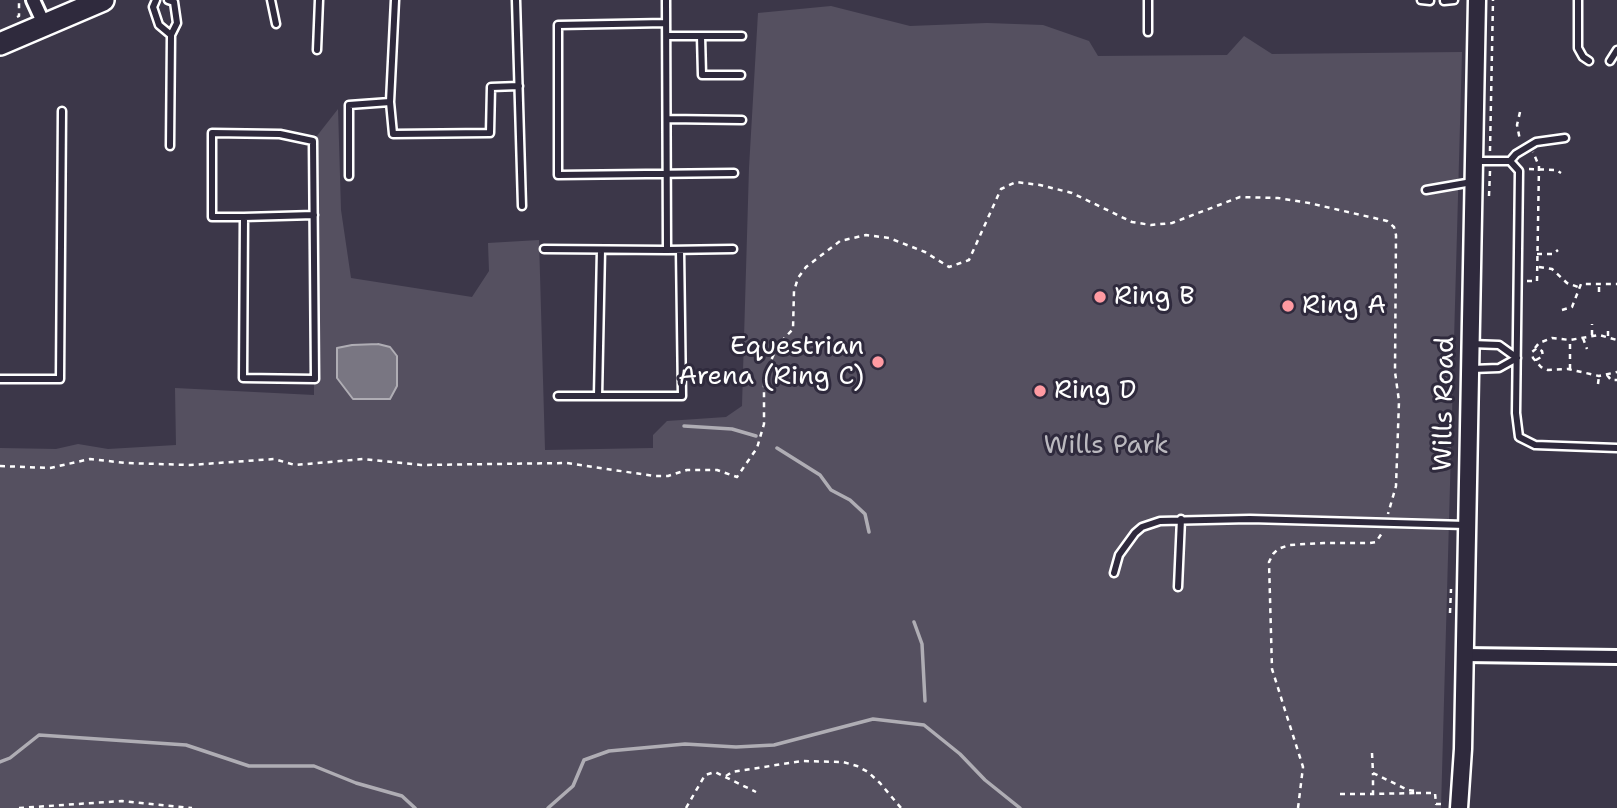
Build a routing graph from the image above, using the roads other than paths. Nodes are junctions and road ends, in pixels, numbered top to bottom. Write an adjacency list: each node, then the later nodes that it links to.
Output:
1 (33, 0): 18 (street)
2 (103, 0): 18 (highway)
3 (156, 0): 21 (lane)
4 (168, 0): 21 (lane)
5 (271, 0): 19 (lane)
6 (319, 0): 26 (lane)
7 (395, 0): 32 (lane)
8 (516, 0): 31 (lane)
9 (666, 0): 17 (lane)
10 (1148, 0): 20 (lane)
11 (1421, 0): 15 (lane)
12 (1454, 0): 16 (lane)
13 (1478, 0): 38 (street, Wills Road)
14 (1578, 0): 28 (lane)
15 (1430, 1)
16 (1444, 1)
17 (666, 23): 22 (lane); 41 (lane)
18 (44, 24): 25 (highway)
19 (276, 24)
20 (1147, 32)
21 (171, 35): 37 (lane)
22 (667, 36): 23 (lane); 34 (lane)
23 (701, 36): 24 (lane); 30 (lane)
24 (742, 36)
25 (0, 44)
26 (317, 50)
27 (1617, 50): 29 (lane)
28 (1589, 61)
29 (1610, 61)
30 (741, 75)
31 (519, 86): 32 (lane); 45 (lane)
32 (390, 102): 42 (lane)
33 (62, 111): 56 (lane)
34 (667, 118): 35 (lane); 41 (lane)
35 (742, 120)
36 (1565, 138): 39 (lane)
37 (170, 146)
38 (1475, 161): 39 (lane); 43 (street, Wills Road)
39 (1510, 161): 54 (lane)
40 (734, 173): 41 (lane)
41 (667, 174): 51 (lane)
42 (348, 176)
43 (1474, 182): 44 (lane); 53 (street, Wills Road)
44 (1426, 190)
45 (522, 206)
46 (314, 215): 47 (lane); 47 (lane); 47 (lane)
47 (244, 218)
48 (544, 249): 50 (lane)
49 (733, 249): 52 (lane)
50 (601, 250): 51 (lane); 58 (lane)
51 (667, 250): 52 (lane)
52 (681, 250): 58 (lane)
53 (1471, 344): 54 (lane); 55 (street, Wills Road)
54 (1517, 358): 55 (lane); 59 (lane)
55 (1471, 369): 61 (street, Wills Road)
56 (0, 379)
57 (558, 396): 58 (lane)
58 (598, 396)
59 (1617, 448)
60 (1181, 519): 61 (lane); 62 (lane); 63 (lane)
61 (1468, 525): 64 (street, Wills Road)
62 (1114, 573)
63 (1178, 587)
64 (1465, 655): 65 (street); 66 (street, Wills Road)
65 (1617, 657)
66 (1453, 804)

